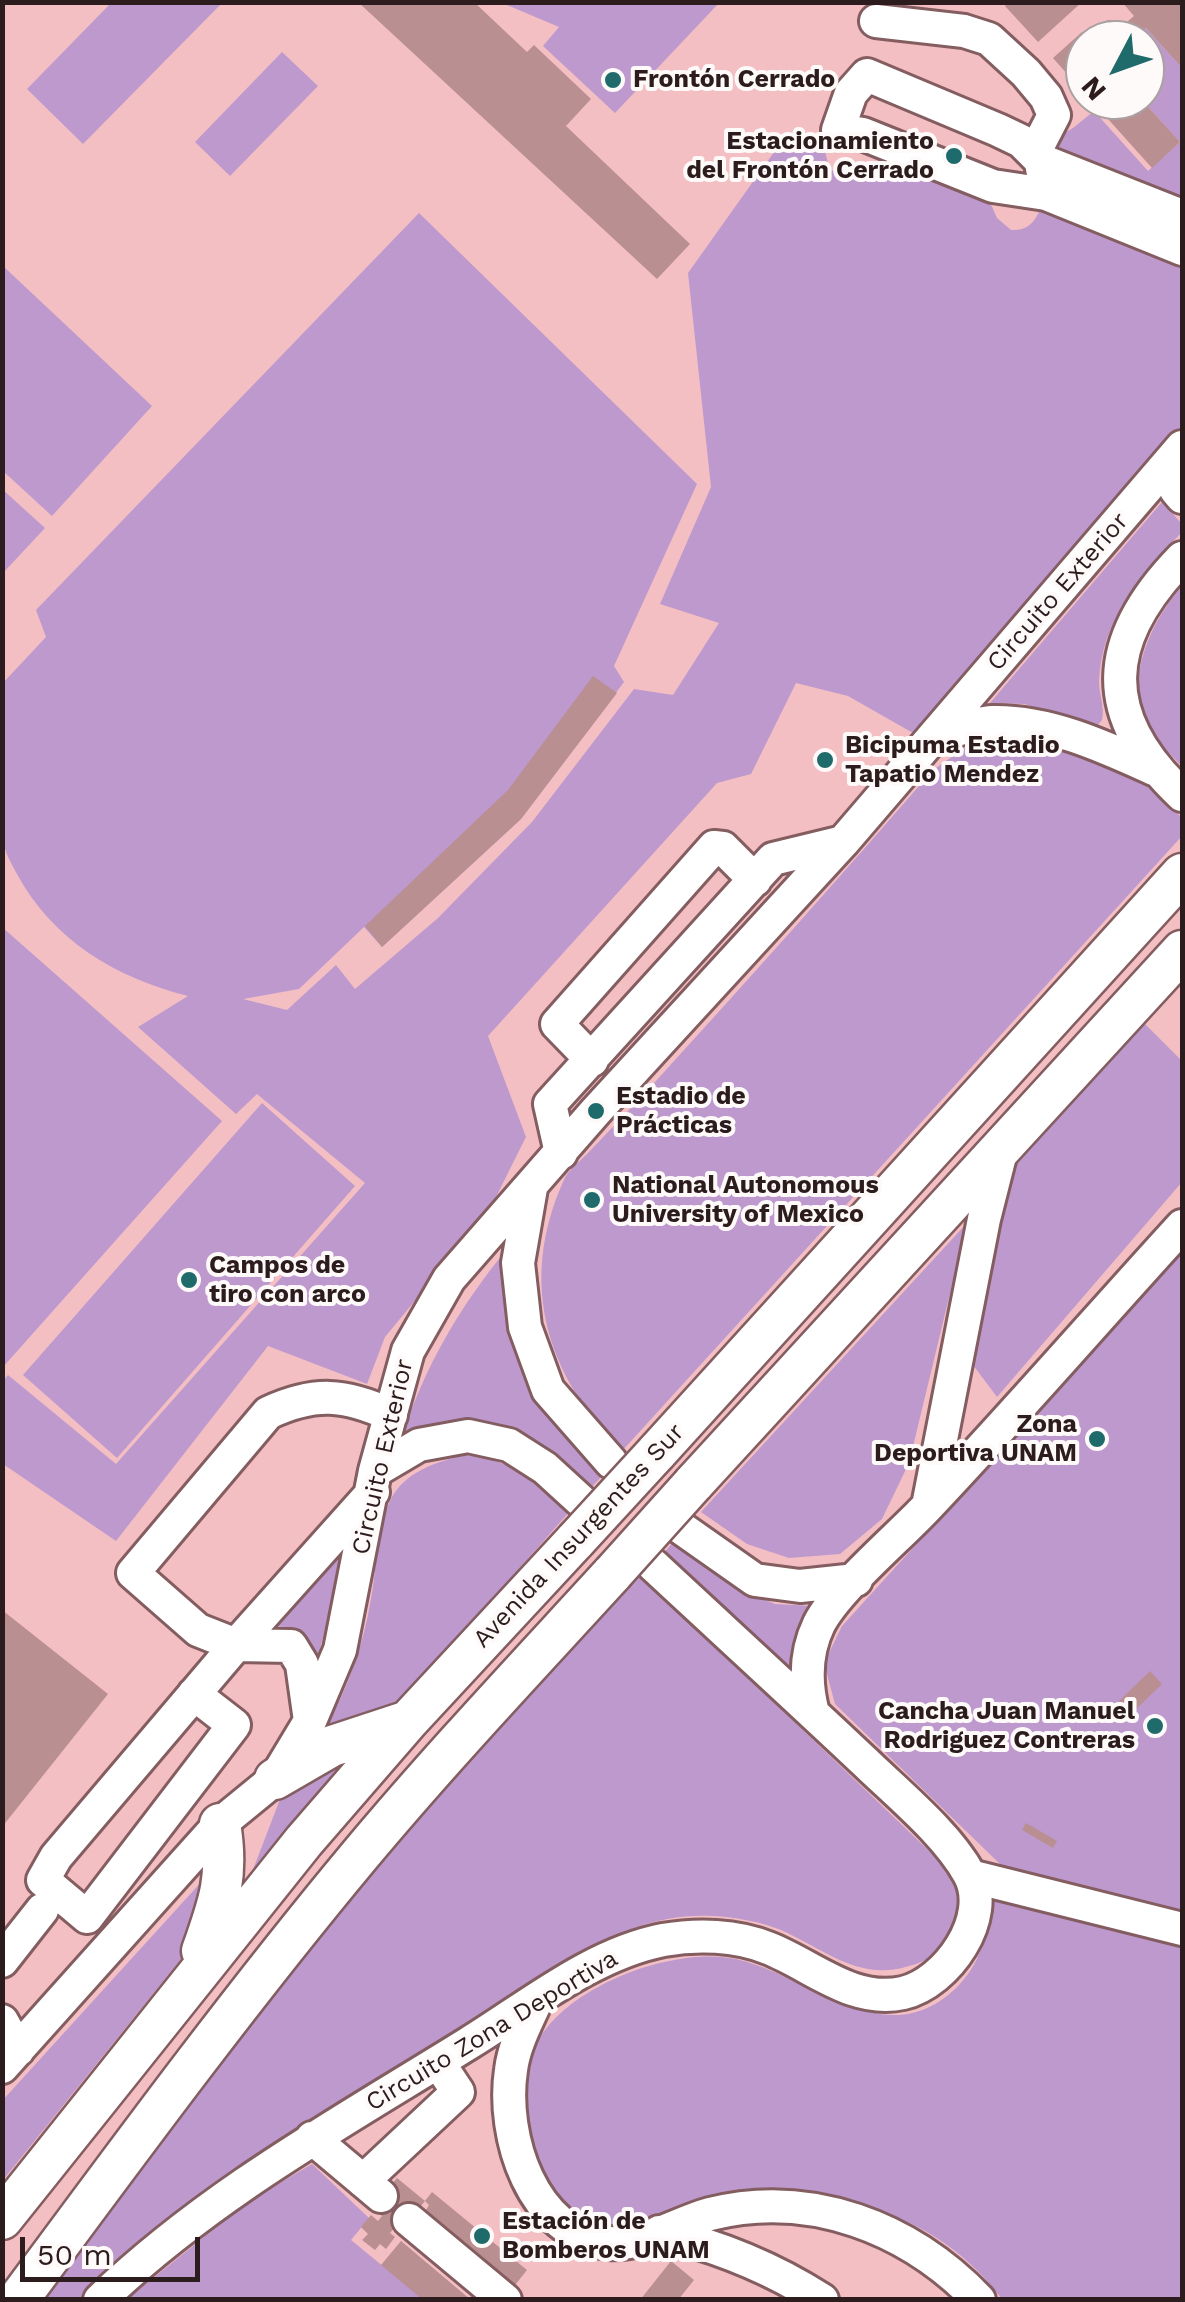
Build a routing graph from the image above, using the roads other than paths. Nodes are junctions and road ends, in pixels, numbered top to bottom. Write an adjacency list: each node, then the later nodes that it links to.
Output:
1 (965, 17): 2 (street); 3 (street)
2 (876, 22)
3 (1040, 160): 4 (street); 4 (street); 5 (street)
4 (1046, 194): 6 (street)
5 (1182, 216)
6 (1182, 248)
7 (1177, 454): 8 (street); 10 (street, Circuito Exterior)
8 (1182, 497)
9 (1182, 558): 11 (street)
10 (933, 737): 11 (street); 13 (street, Circuito Exterior)
11 (1156, 770): 12 (street)
12 (1182, 795)
13 (843, 842): 15 (street); 19 (street, Circuito Exterior)
14 (1182, 874): 34 (main road, Avenida Insurgentes Sur, bridge)
15 (754, 880): 17 (street); 17 (street)
16 (1182, 951): 18 (main road, Avenida Insurgentes Sur)
17 (592, 1060): 19 (street)
18 (1003, 1146): 26 (street); 50 (main road, Avenida Insurgentes Sur, bridge)
19 (561, 1153): 20 (street, Circuito Exterior)
20 (531, 1188): 22 (street, Circuito Exterior); 23 (street)
21 (1182, 1226): 26 (street)
22 (390, 1415): 24 (street, Circuito Exterior); 30 (street)
23 (611, 1462)
24 (374, 1481): 25 (street); 30 (street); 33 (street, Circuito Exterior)
25 (580, 1500)
26 (928, 1506): 29 (street)
27 (682, 1528): 29 (street)
28 (653, 1565): 32 (street)
29 (856, 1580): 32 (street)
30 (236, 1645): 31 (street); 33 (street)
31 (194, 1694): 31 (street)
32 (813, 1713): 37 (street)
33 (310, 1720): 35 (street, Circuito Exterior)
34 (408, 1721): 35 (main road); 41 (main road, Avenida Insurgentes Sur)
35 (275, 1779): 36 (street, Circuito Exterior)
36 (220, 1824): 41 (main road); 44 (street, Circuito Exterior)
37 (970, 1876): 39 (street); 42 (street, Circuito Zona Deportiva)
38 (42, 1910): 40 (street)
39 (1182, 1929)
40 (2, 1961)
41 (194, 1975): 47 (main road, Avenida Insurgentes Sur)
42 (537, 1999): 45 (street, Circuito Zona Deportiva); 49 (street)
43 (2, 2021): 44 (street)
44 (7, 2061)
45 (438, 2062): 46 (street, Circuito Zona Deportiva); 46 (street)
46 (312, 2138): 51 (street, Circuito Zona Deportiva)
47 (2, 2220)
48 (410, 2220): 52 (street)
49 (659, 2232): 53 (street); 54 (street)
50 (18, 2300)
51 (100, 2300)
52 (504, 2300)
53 (822, 2300)
54 (979, 2300)

